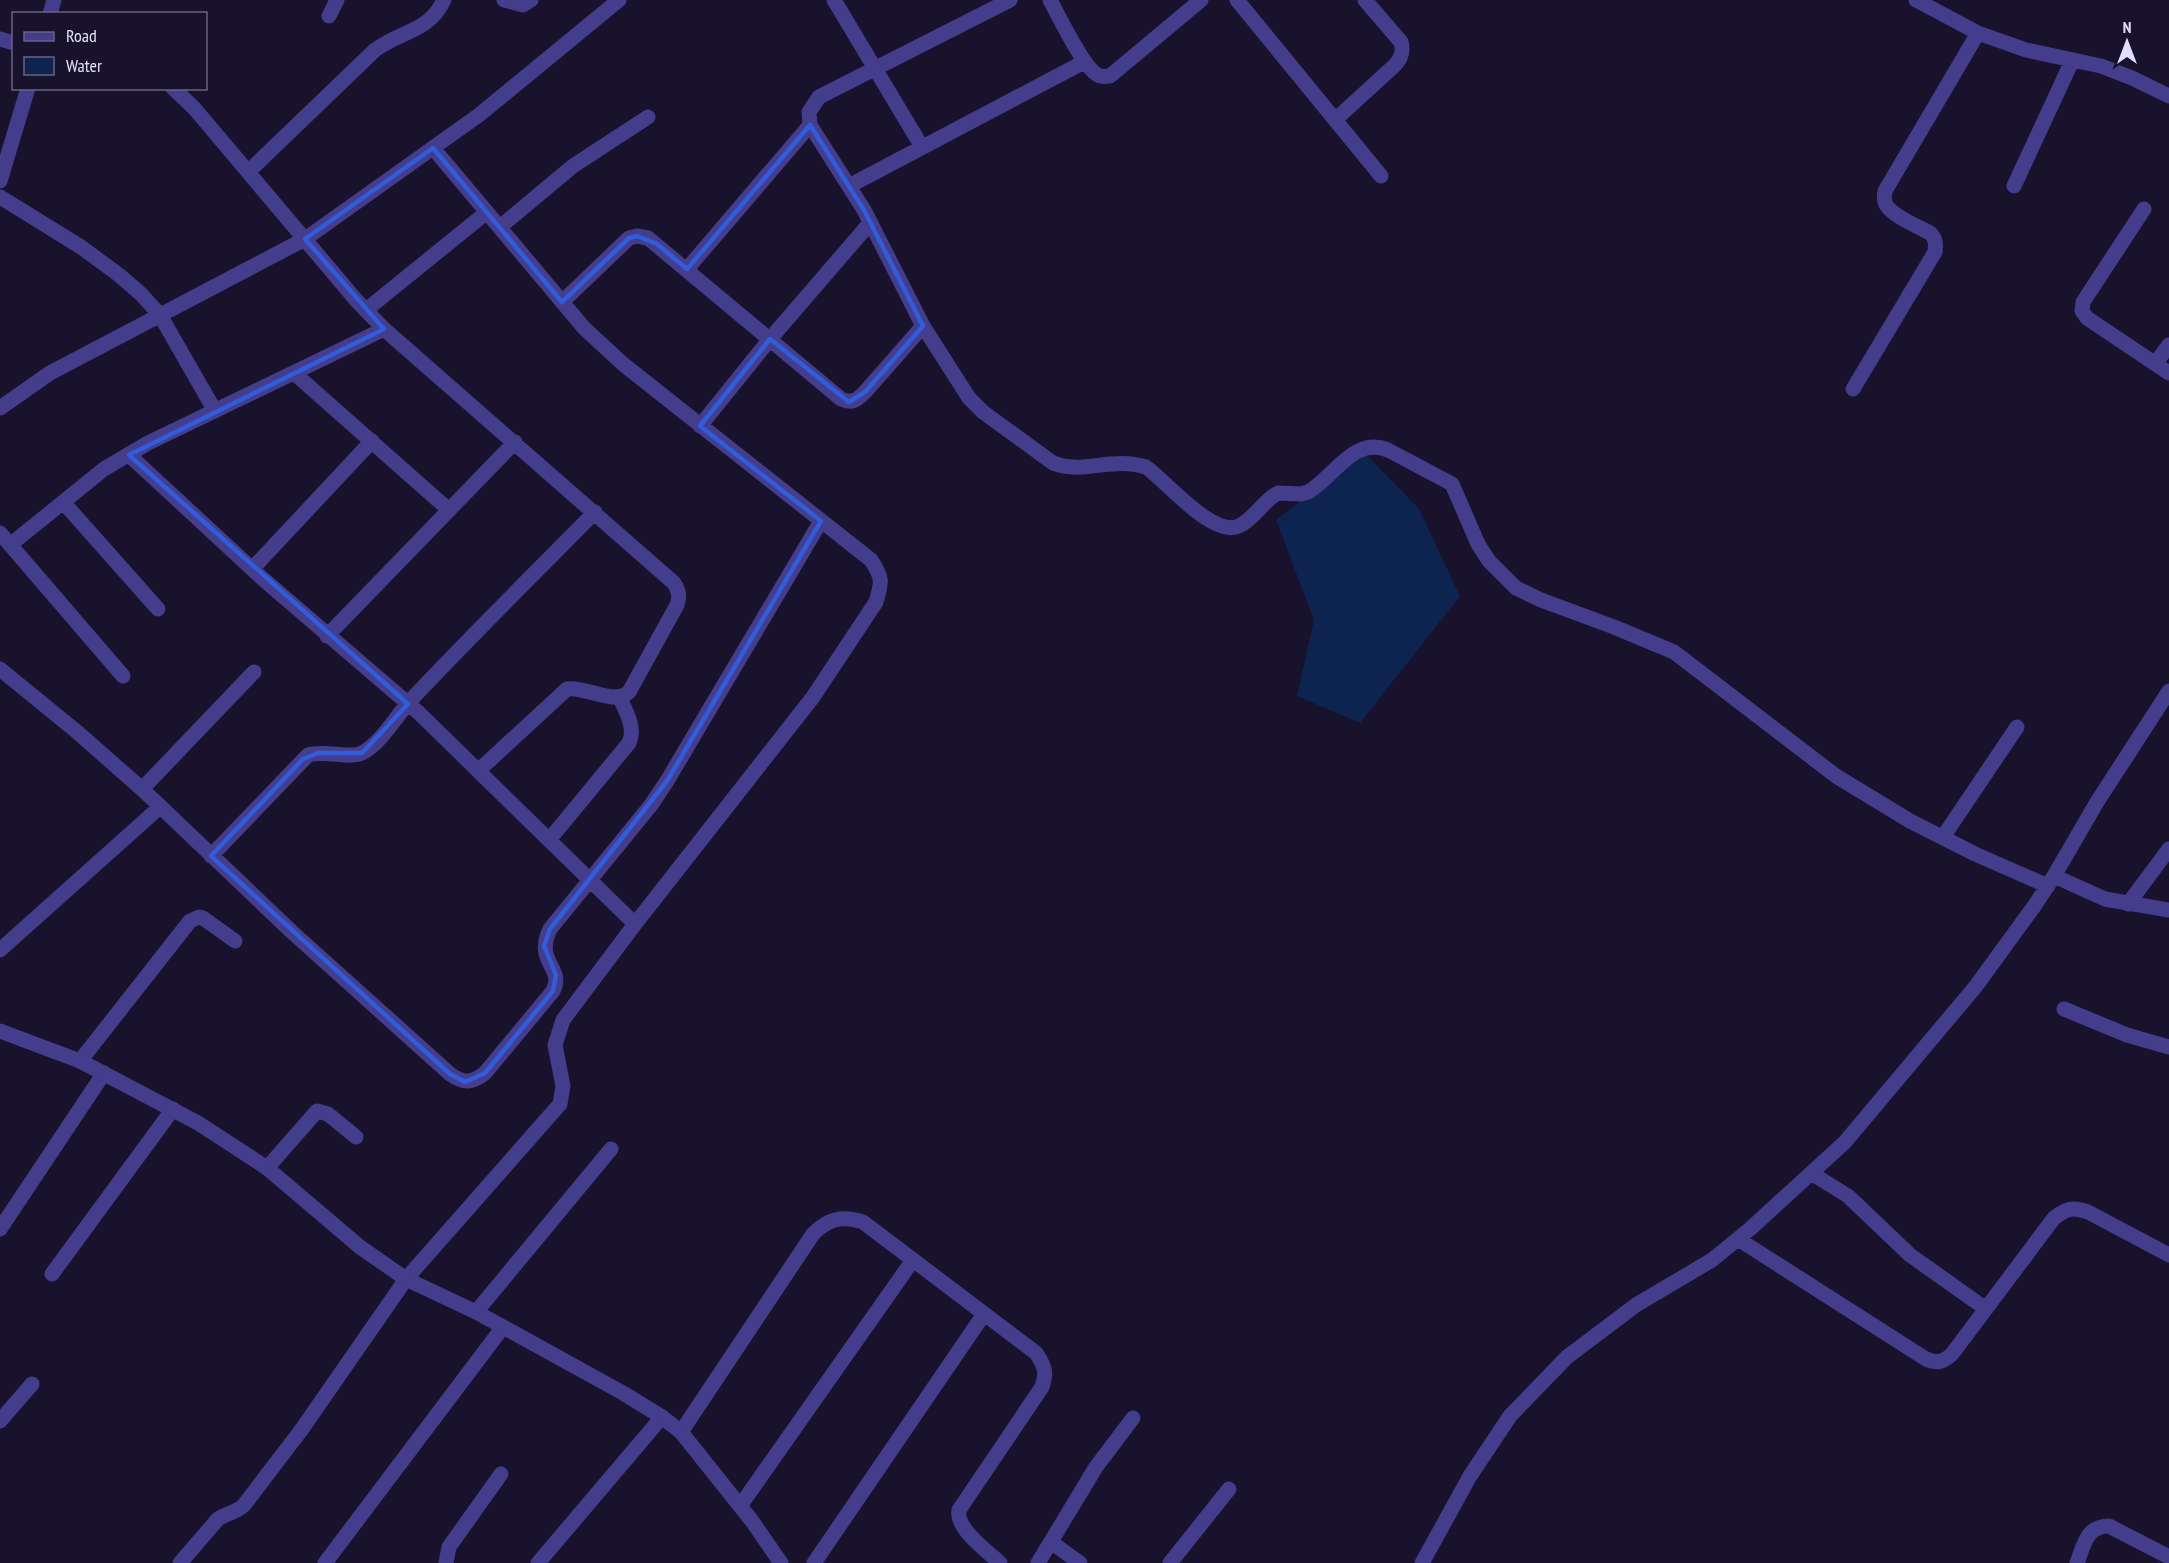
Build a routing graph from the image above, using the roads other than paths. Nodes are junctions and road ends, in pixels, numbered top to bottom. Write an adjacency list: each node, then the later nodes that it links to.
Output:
1 (337, 0): 13 (street)
2 (444, 0): 26 (street)
3 (504, 0): 4 (street)
4 (531, 0)
5 (619, 0): 25 (street)
6 (834, 0): 17 (street)
7 (1010, 0): 17 (street)
8 (1050, 0): 16 (street)
9 (1201, 0): 16 (street)
10 (1237, 0): 22 (street)
11 (1365, 0): 22 (street)
12 (1916, 0): 14 (street)
13 (329, 16)
14 (1978, 33): 15 (street); 48 (street)
15 (2072, 61): 20 (street); 30 (street)
16 (1084, 62): 24 (street)
17 (876, 69): 23 (street); 24 (street)
18 (27, 90): 28 (street)
19 (175, 90): 26 (street)
20 (2169, 96)
21 (648, 117): 35 (street)
22 (1336, 119): 27 (street)
23 (810, 125): 29 (street); 37 (street)
24 (922, 147): 29 (street)
25 (433, 148): 33 (street); 36 (street)
26 (248, 172): 36 (street)
27 (1381, 176)
28 (0, 181)
29 (849, 186): 34 (street)
30 (2014, 186)
31 (0, 197): 40 (street)
32 (2144, 210): 45 (street)
33 (487, 212): 35 (street); 39 (street)
34 (870, 223): 41 (street); 43 (street)
35 (500, 227): 38 (street)
36 (305, 239): 39 (street); 40 (street)
37 (687, 269): 38 (street); 43 (street)
38 (562, 302): 51 (street)
39 (366, 310): 42 (street)
40 (160, 315): 49 (street); 50 (street)
41 (923, 326): 43 (street); 73 (street)
42 (384, 329): 46 (street); 53 (street)
43 (770, 339): 51 (street)
44 (2169, 345): 45 (street)
45 (2156, 364): 47 (street)
46 (294, 373): 50 (street); 52 (street)
47 (2169, 373)
48 (1853, 389)
49 (0, 408)
50 (215, 411): 54 (street)
51 (700, 426): 58 (street)
52 (372, 441): 56 (street); 60 (street)
53 (514, 442): 56 (street); 57 (street)
54 (129, 454): 55 (street); 60 (street)
55 (63, 502): 59 (street); 61 (street)
56 (450, 510): 62 (street)
57 (595, 512): 67 (street); 68 (street)
58 (821, 521): 77 (street); 81 (street)
59 (5, 539): 65 (street)
60 (252, 569): 62 (street)
61 (158, 609)
62 (327, 636): 68 (street)
63 (0, 669): 71 (street)
64 (254, 672): 71 (street)
65 (123, 676)
66 (2169, 691): 78 (street)
67 (620, 698): 70 (street); 74 (street)
68 (408, 704): 70 (street); 76 (street)
69 (2017, 727): 73 (street)
70 (478, 771): 74 (street)
71 (142, 789): 72 (street)
72 (160, 807): 76 (street); 83 (street)
73 (1943, 837): 78 (street)
74 (549, 840): 77 (street)
75 (2169, 849): 79 (street)
76 (211, 856): 77 (street)
77 (591, 881): 81 (street)
78 (2051, 881): 79 (street); 93 (street)
79 (2128, 904): 80 (street)
80 (2169, 910)
81 (635, 924): 99 (street)
82 (235, 941): 87 (street)
83 (0, 950)
84 (2064, 1009): 86 (street)
85 (0, 1031): 87 (street)
86 (2169, 1047)
87 (80, 1060): 88 (street)
88 (104, 1073): 89 (street); 94 (street)
89 (173, 1109): 92 (street); 98 (street)
90 (356, 1137): 92 (street)
91 (611, 1149): 101 (street)
92 (267, 1168): 99 (street)
93 (1810, 1173): 95 (street); 100 (street)
94 (0, 1229)
95 (1738, 1239): 100 (street); 124 (street)
96 (2169, 1255): 100 (street)
97 (913, 1260): 102 (street); 108 (street); 111 (street)
98 (52, 1274)
99 (406, 1279): 101 (street); 114 (street)
100 (1986, 1309)
101 (476, 1312): 103 (street)
102 (984, 1314): 119 (street); 120 (street)
103 (502, 1327): 105 (street); 115 (street)
104 (32, 1384): 107 (street)
105 (662, 1417): 108 (street); 117 (street)
106 (1133, 1419): 112 (street)
107 (0, 1421)
108 (681, 1432): 111 (street)
109 (501, 1474): 116 (street)
110 (1228, 1489): 123 (street)
111 (740, 1506): 118 (street)
112 (1051, 1542): 121 (street); 122 (street)
113 (2169, 1557): 125 (street)
114 (180, 1563)
115 (325, 1563)
116 (446, 1563)
117 (538, 1563)
118 (781, 1563)
119 (814, 1563)
120 (1000, 1563)
121 (1038, 1563)
122 (1080, 1563)
123 (1170, 1563)
124 (1422, 1563)
125 (2077, 1563)

